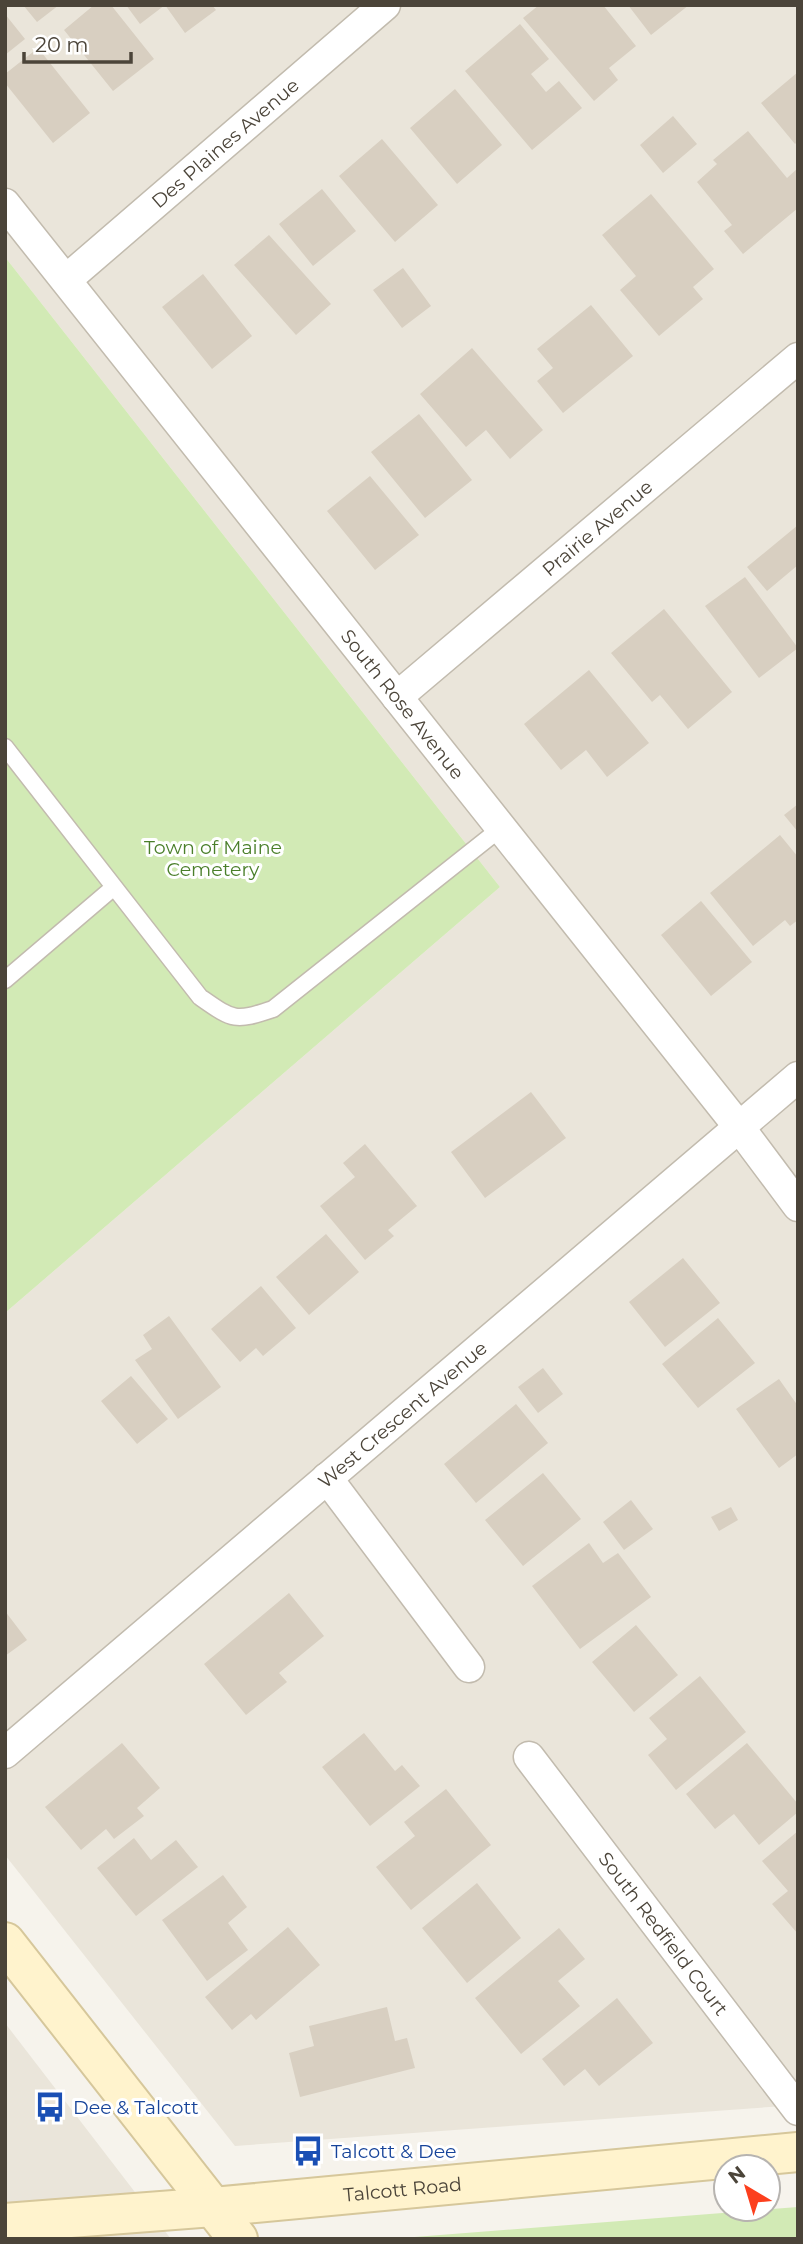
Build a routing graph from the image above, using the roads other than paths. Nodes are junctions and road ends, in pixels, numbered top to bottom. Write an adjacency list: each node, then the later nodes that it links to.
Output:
1 (385, 5): 3 (street, Des Plaines Avenue)
2 (5, 204): 3 (street, South Rose Avenue)
3 (66, 279): 5 (street, South Rose Avenue)
4 (798, 358): 5 (street, Prairie Avenue)
5 (397, 697): 7 (street, South Rose Avenue)
6 (5, 747): 8 (lane)
7 (501, 828): 8 (lane); 11 (street, South Rose Avenue)
8 (114, 887): 9 (lane)
9 (5, 980)
10 (798, 1077): 11 (street, West Crescent Avenue)
11 (739, 1127): 12 (street, South Rose Avenue); 13 (street, West Crescent Avenue)
12 (798, 1206)
13 (327, 1478): 14 (street); 15 (street, West Crescent Avenue)
14 (469, 1667)
15 (5, 1753)
16 (529, 1757): 18 (street, South Redfield Court)
17 (5, 1942): 20 (main road)
18 (798, 2110)
19 (798, 2152): 20 (main road, Talcott Road)
20 (213, 2207): 21 (main road, Talcott Road); 22 (main road)
21 (5, 2223)
22 (238, 2239)

